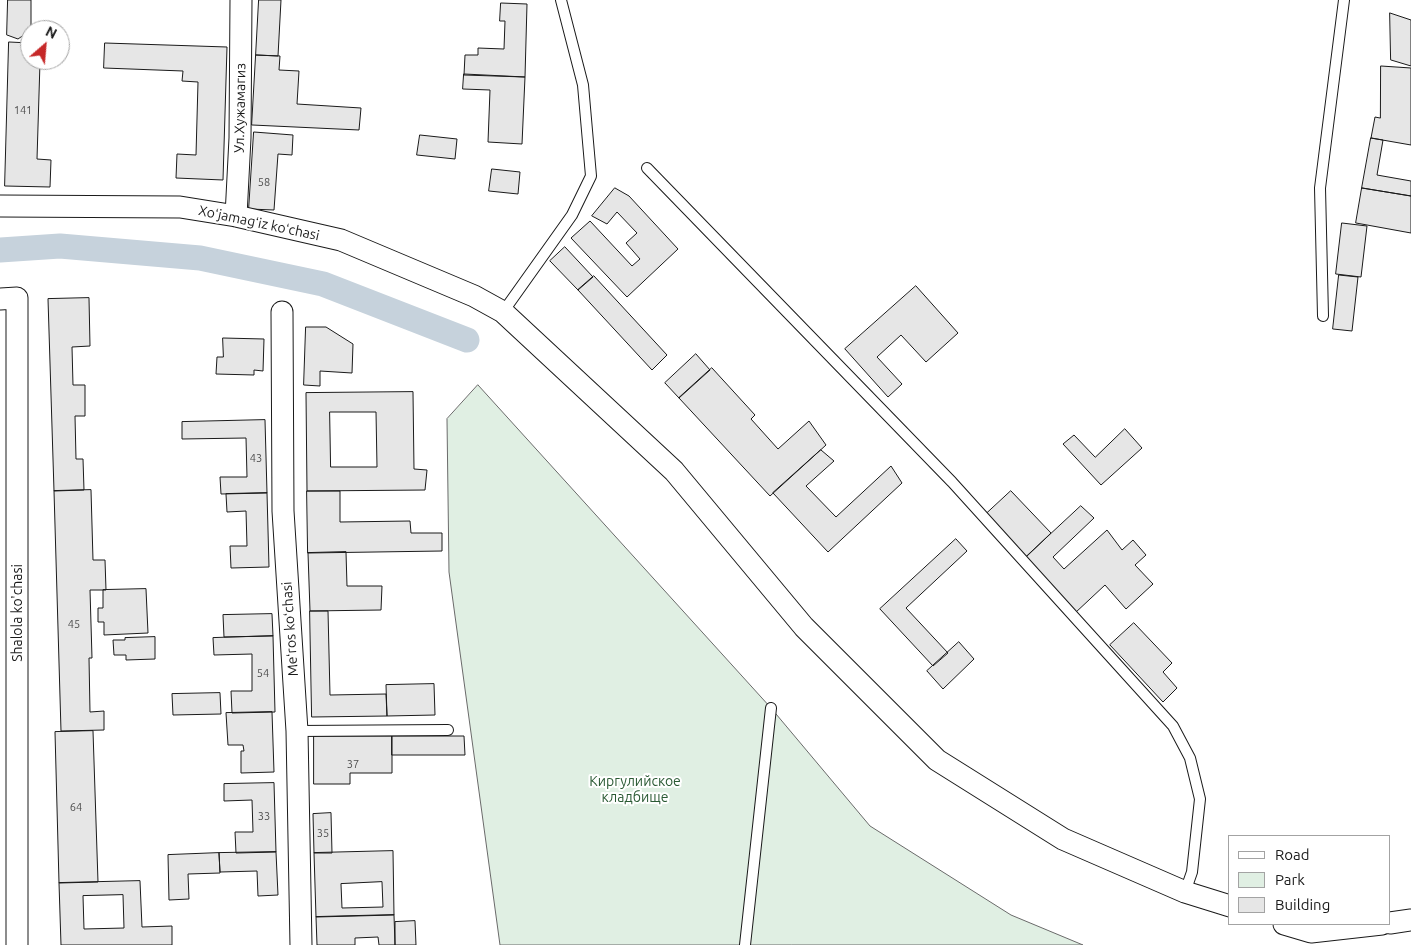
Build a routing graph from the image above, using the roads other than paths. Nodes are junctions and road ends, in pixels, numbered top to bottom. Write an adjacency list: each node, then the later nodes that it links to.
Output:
1 (241, 0): 6 (street, Ул.Хужамагиз)
2 (561, 0): 9 (lane)
3 (1344, 0): 10 (lane)
4 (647, 168): 14 (lane)
5 (0, 206): 6 (street, Xoʻjamagʻiz koʻchasi)
6 (236, 216): 9 (street, Xoʻjamagʻiz koʻchasi)
7 (0, 299): 20 (street, Shalola ko'chasi)
8 (282, 312): 13 (street, Meʻros koʻchasi)
9 (503, 312): 14 (street, Xoʻjamagʻiz koʻchasi)
10 (1323, 316)
11 (771, 708): 22 (lane)
12 (448, 730): 13 (lane)
13 (297, 731): 21 (street, Meʻros koʻchasi)
14 (1186, 892): 15 (street, Xoʻjamagʻiz koʻchasi)
15 (1228, 905)
16 (1411, 920): 17 (street)
17 (1391, 923)
18 (1287, 925): 19 (street)
19 (1373, 925)
20 (17, 945)
21 (301, 945)
22 (745, 945)

